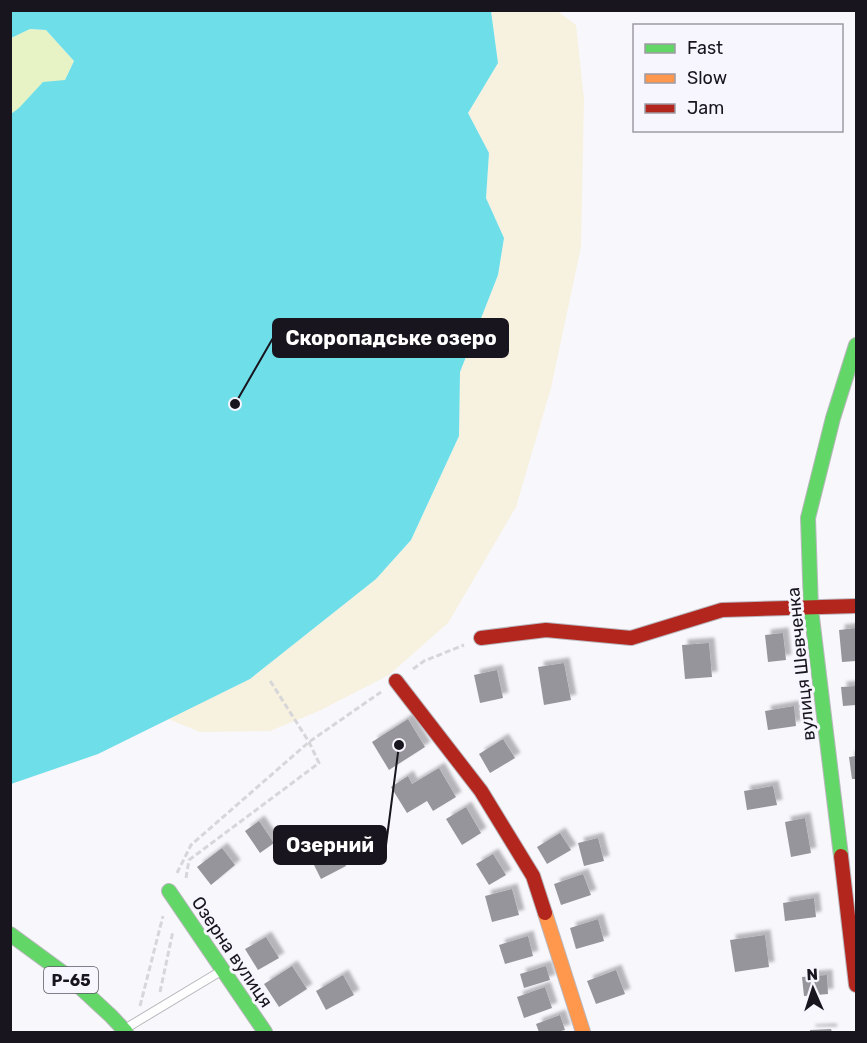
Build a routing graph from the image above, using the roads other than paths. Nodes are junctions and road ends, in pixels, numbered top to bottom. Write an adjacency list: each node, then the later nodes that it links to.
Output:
1 (856, 345): 3 (street, вулиця Шевченка)
2 (856, 606): 3 (street)
3 (811, 609): 4 (street); 9 (street, вулиця Шевченка)
4 (481, 638)
5 (396, 681): 12 (street)
6 (169, 891): 8 (street, Озерна вулиця)
7 (10, 934): 10 (street, Р-65)
8 (222, 970): 10 (lane); 11 (street, Озерна вулиця)
9 (856, 986)
10 (129, 1028)
11 (265, 1032)
12 (583, 1032)

